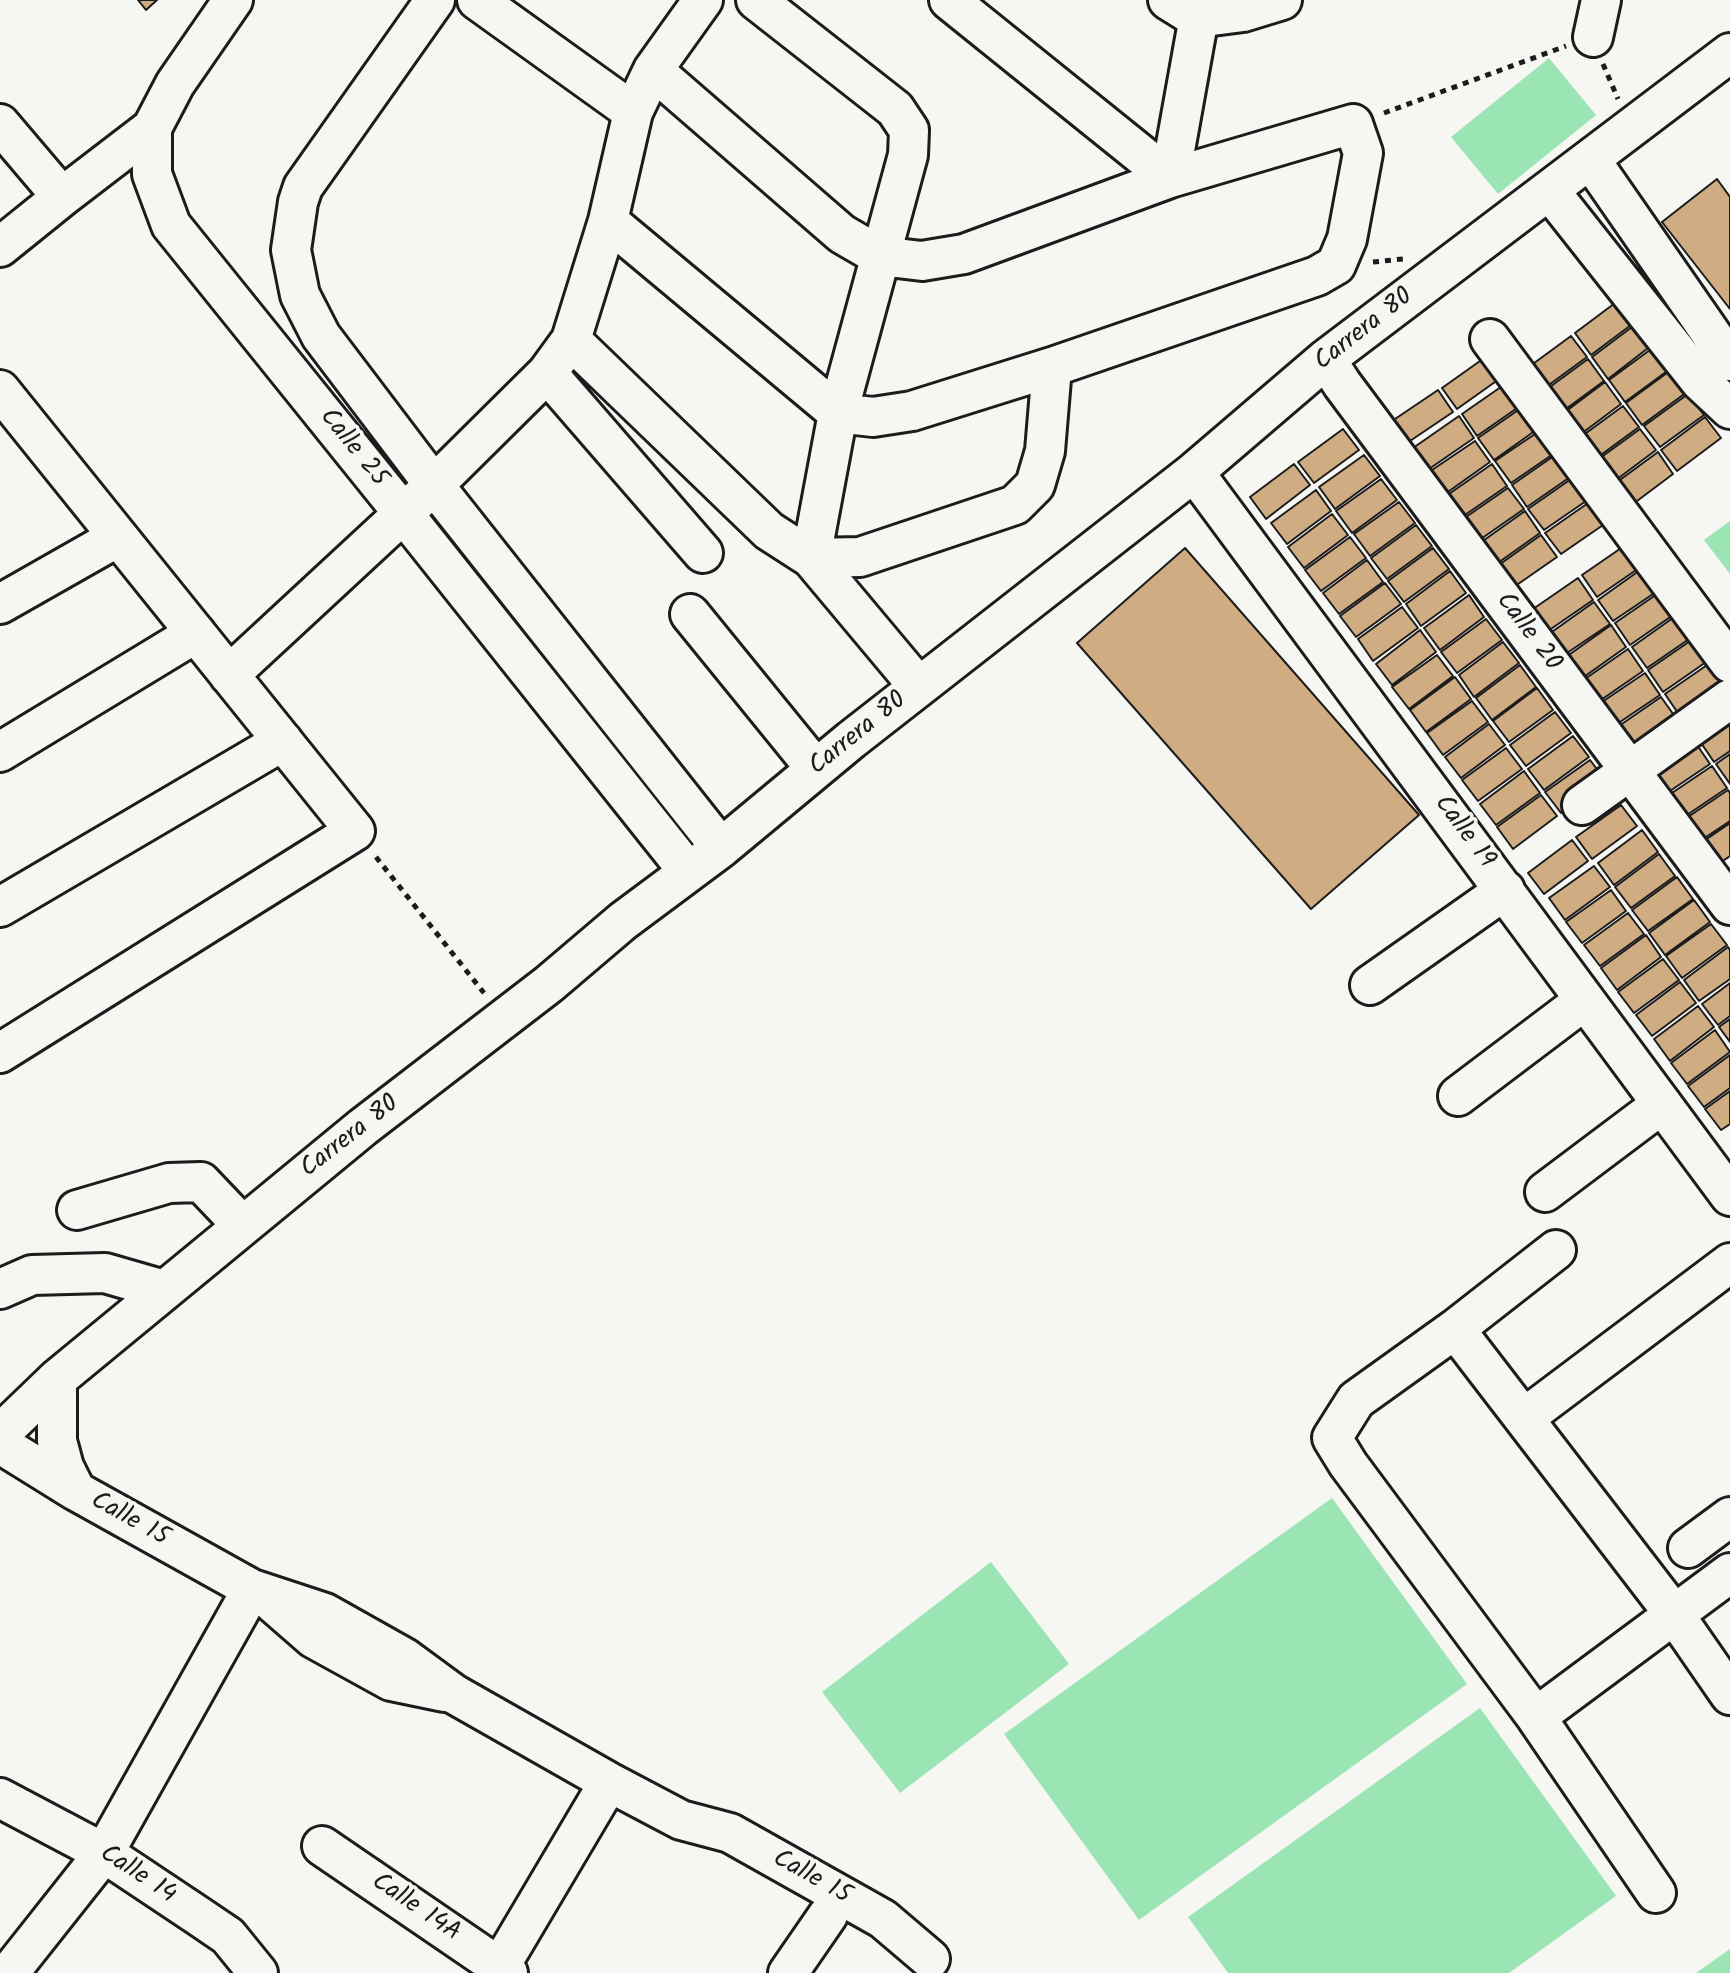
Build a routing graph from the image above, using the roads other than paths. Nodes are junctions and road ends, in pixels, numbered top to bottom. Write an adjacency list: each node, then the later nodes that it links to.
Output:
1 (233, 0): 15 (street, Calle 25)
2 (435, 0): 34 (street, Calle 25)
3 (477, 0): 13 (street)
4 (703, 0): 12 (street)
5 (756, 0): 22 (street)
6 (949, 0): 17 (street)
7 (1282, 0): 9 (street)
8 (1601, 0): 10 (street)
9 (1189, 6): 17 (street)
10 (1593, 37)
11 (1730, 53): 16 (street, Carrera 80)
12 (653, 70): 13 (street); 22 (street)
13 (633, 112): 20 (street)
14 (0, 124): 19 (street)
15 (152, 128): 19 (street); 35 (street, Calle 25)
16 (1590, 159): 18 (street, Carrera 80); 26 (street)
17 (1170, 178): 22 (street); 27 (street)
18 (1549, 190): 25 (street, Carrera 80); 30 (street)
19 (62, 197): 21 (street)
20 (608, 221): 24 (street); 31 (street)
21 (0, 247)
22 (880, 256): 31 (street)
23 (1490, 339): 42 (street)
24 (571, 340): 28 (street); 38 (street)
25 (1326, 359): 33 (street, Carrera 80); 49 (street, Calle 20)
26 (1730, 361)
27 (1052, 367): 31 (street); 38 (street)
28 (547, 373): 34 (street); 37 (street)
29 (0, 390): 32 (street)
30 (1730, 409)
31 (838, 413): 38 (street)
32 (14, 434): 36 (street)
33 (1194, 472): 44 (street, Carrera 80); 53 (street, Calle 19)
34 (434, 485): 35 (street); 51 (street, Calle 25)
35 (403, 513): 43 (street); 52 (street, Calle 25)
36 (118, 537): 39 (street); 41 (street)
37 (703, 553)
38 (811, 558): 44 (street)
39 (0, 604)
40 (690, 614): 48 (street)
41 (196, 633): 43 (street); 47 (street)
42 (1730, 663)
43 (229, 675): 46 (street)
44 (919, 687): 48 (street, Carrera 80)
45 (1730, 699): 49 (street)
46 (283, 741): 55 (street); 58 (street)
47 (0, 752)
48 (816, 769): 51 (street, Carrera 80)
49 (1630, 771): 50 (street); 54 (street, Calle 20)
50 (1582, 805)
51 (721, 848): 52 (street, Carrera 80)
52 (688, 871): 64 (street, Carrera 80)
53 (1505, 890): 56 (street); 57 (street, Calle 19)
54 (1730, 905)
55 (0, 907)
56 (1370, 985)
57 (1585, 1000): 59 (street); 60 (street, Calle 19)
58 (0, 1053)
59 (1458, 1096)
60 (1662, 1104): 61 (street); 62 (street, Calle 19)
61 (1545, 1192)
62 (1730, 1196)
63 (77, 1210): 64 (street)
64 (242, 1225): 68 (street, Carrera 80)
65 (1556, 1250): 69 (street)
66 (1730, 1263): 71 (street)
67 (0, 1289): 68 (street)
68 (164, 1290): 70 (street, Carrera 80)
69 (1455, 1329): 71 (street); 81 (street)
70 (57, 1379): 72 (street, Carrera 80); 74 (street)
71 (1524, 1418): 79 (street)
72 (0, 1434)
73 (0, 1444): 74 (street, Calle 15)
74 (76, 1491): 78 (street, Calle 15)
75 (1730, 1517): 76 (street)
76 (1688, 1548)
77 (1730, 1573): 79 (street)
78 (257, 1591): 82 (street, Calle 15); 86 (street)
79 (1674, 1614): 80 (street); 81 (street)
80 (1730, 1695)
81 (1536, 1717): 87 (street)
82 (609, 1782): 84 (street, Calle 15); 90 (street)
83 (0, 1798): 86 (street, Calle 14)
84 (681, 1820): 88 (street, Calle 15); 89 (street, Calle 15)
85 (322, 1846): 90 (street, Calle 14A)
86 (104, 1853): 91 (street); 92 (street, Calle 14)
87 (1656, 1893)
88 (828, 1915): 89 (street, Calle 15); 93 (street)
89 (942, 1966)
90 (502, 1971)
91 (9, 1973)
92 (258, 1973)
93 (788, 1973)

